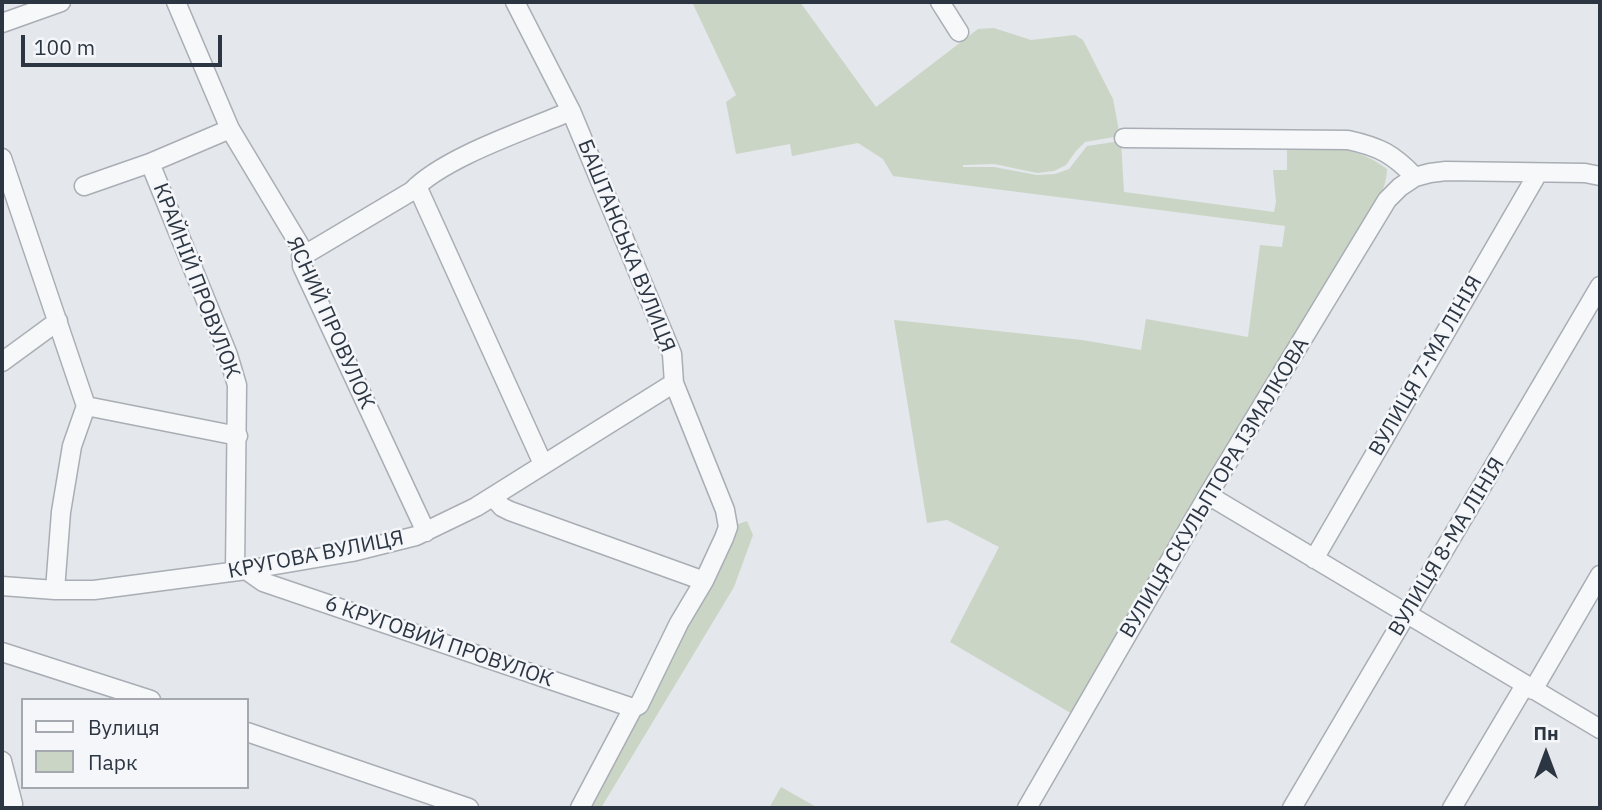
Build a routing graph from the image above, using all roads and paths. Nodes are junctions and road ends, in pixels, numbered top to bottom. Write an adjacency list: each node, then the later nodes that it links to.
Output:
1 (61, 2): 5 (street)
2 (176, 2): 9 (street, ЯСНИЙ ПРОВУЛОК)
3 (515, 2): 8 (street, БАШТАНСЬКА ВУЛИЦЯ)
4 (940, 2): 7 (street)
5 (22, 8): 6 (street)
6 (2, 23)
7 (959, 32)
8 (571, 111): 17 (street); 22 (street, БАШТАНСЬКА ВУЛИЦЯ)
9 (230, 129): 12 (street, КРАЙНІЙ ПРОВУЛОК); 18 (street, ЯСНИЙ ПРОВУЛОК)
10 (1124, 138): 15 (street)
11 (2, 158): 20 (street)
12 (150, 163): 16 (street); 24 (street, КРАЙНІЙ ПРОВУЛОК)
13 (1538, 173): 14 (street); 15 (street); 29 (street, ВУЛИЦЯ 7-МА ЛІНІЯ)
14 (1600, 176)
15 (1415, 177): 26 (street, ВУЛИЦЯ СКУЛЬПТОРА ІЗМАЛКОВА)
16 (85, 186)
17 (417, 186): 18 (street); 25 (street)
18 (301, 257): 28 (street, ЯСНИЙ ПРОВУЛОК)
19 (1600, 286): 35 (street, ВУЛИЦЯ 8-МА ЛІНІЯ)
20 (58, 321): 21 (street); 23 (street)
21 (2, 362)
22 (674, 383): 25 (street, КРУГОВА ВУЛИЦЯ); 32 (street, БАШТАНСЬКА ВУЛИЦЯ)
23 (86, 406): 24 (street); 34 (street)
24 (238, 436): 30 (street, КРАЙНІЙ ПРОВУЛОК)
25 (543, 464): 27 (street, КРУГОВА ВУЛИЦЯ)
26 (1208, 495): 29 (street); 46 (street, ВУЛИЦЯ СКУЛЬПТОРА ІЗМАЛКОВА)
27 (492, 497): 28 (street, КРУГОВА ВУЛИЦЯ); 32 (street)
28 (426, 532): 30 (street, КРУГОВА ВУЛИЦЯ)
29 (1314, 559): 35 (street)
30 (241, 571): 34 (street, КРУГОВА ВУЛИЦЯ); 39 (street, 6 КРУГОВИЙ ПРОВУЛОК)
31 (1600, 575): 37 (street)
32 (704, 581): 39 (street)
33 (2, 586): 34 (street, КРУГОВА ВУЛИЦЯ)
34 (55, 590)
35 (1407, 614): 37 (street); 47 (street, ВУЛИЦЯ 8-МА ЛІНІЯ)
36 (2, 652): 38 (street)
37 (1529, 687): 40 (street); 48 (street)
38 (146, 698)
39 (633, 708): 45 (street)
40 (1600, 729)
41 (248, 732): 44 (street)
42 (2, 761): 43 (street)
43 (12, 808)
44 (468, 808)
45 (580, 808)
46 (1027, 808)
47 (1292, 808)
48 (1452, 808)

